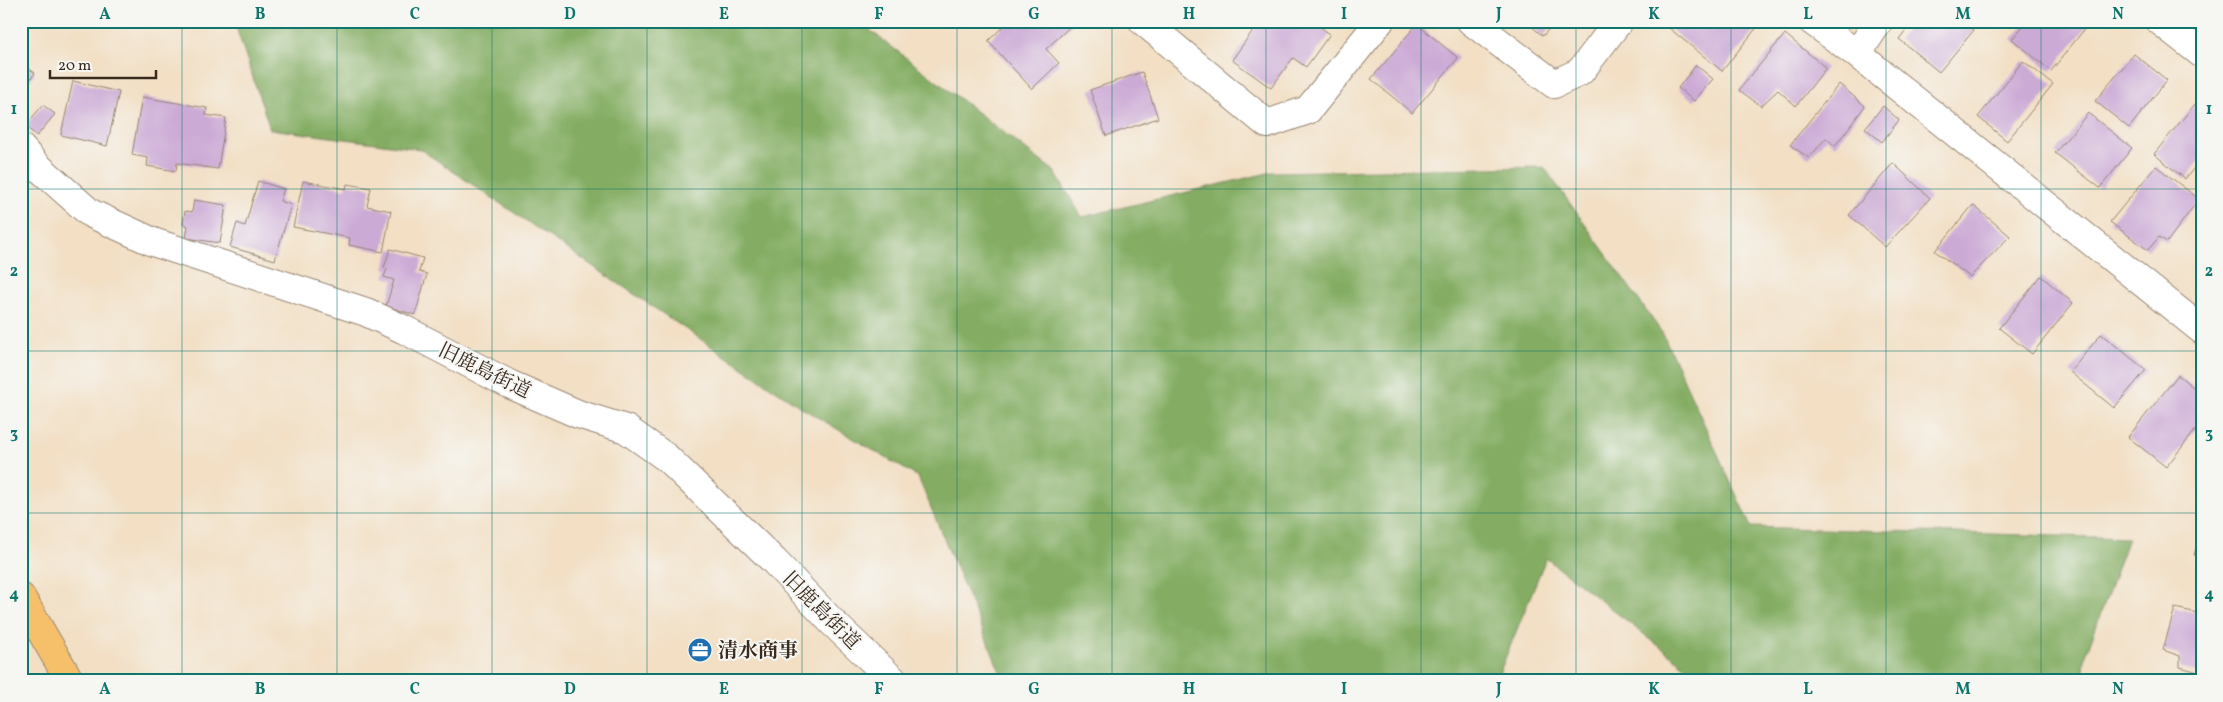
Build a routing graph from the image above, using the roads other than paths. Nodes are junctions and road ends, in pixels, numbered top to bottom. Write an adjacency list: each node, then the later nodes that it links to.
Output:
1 (1142, 21): 2 (street)
2 (1380, 21)
3 (1472, 21): 4 (street)
4 (1619, 21)
5 (1812, 21): 8 (street)
6 (1879, 21): 8 (street)
7 (2160, 21): 9 (street)
8 (1857, 54): 11 (street)
9 (2202, 54)
10 (21, 148): 14 (street, 旧鹿島街道)
11 (2202, 330)
12 (21, 597): 13 (main road)
13 (70, 681)
14 (894, 681)

